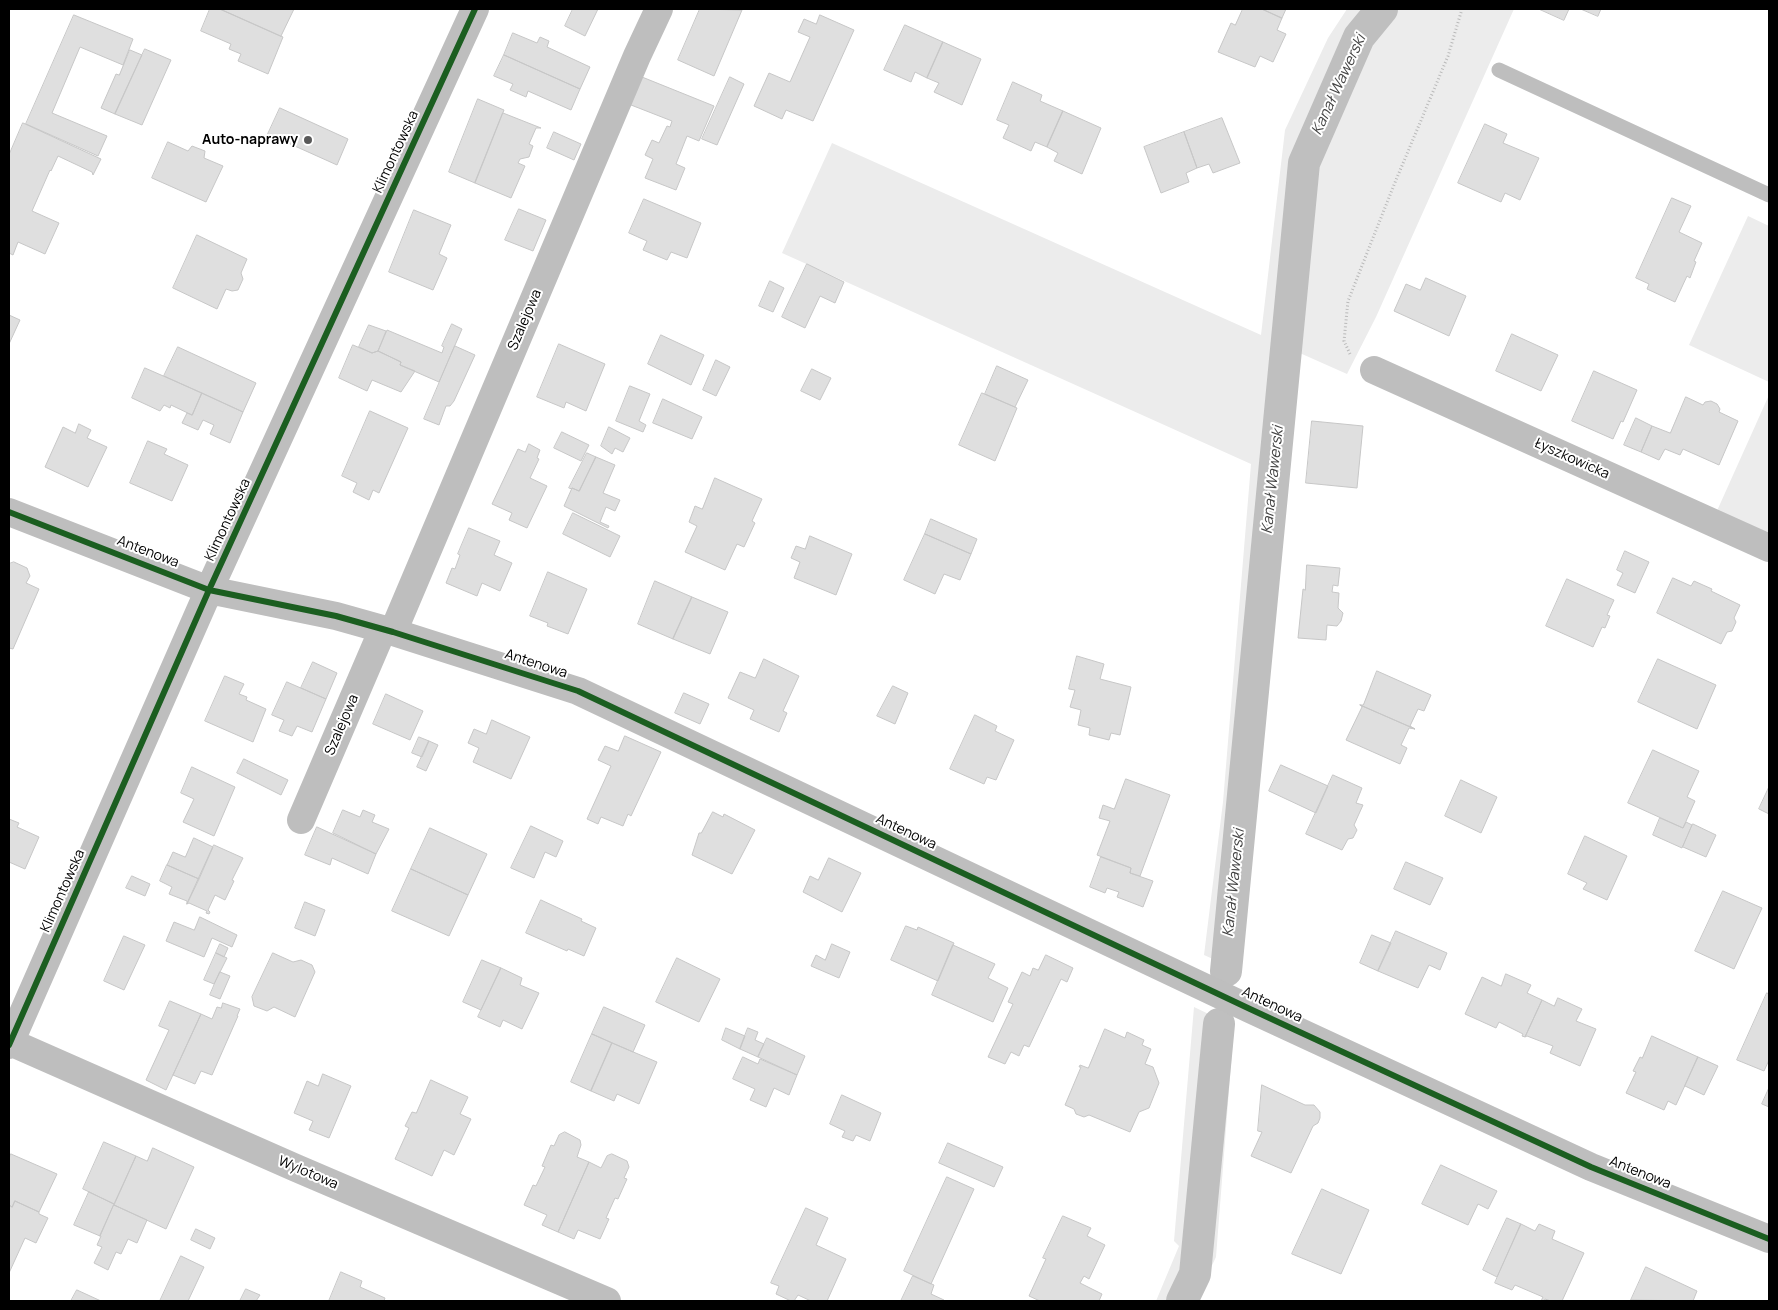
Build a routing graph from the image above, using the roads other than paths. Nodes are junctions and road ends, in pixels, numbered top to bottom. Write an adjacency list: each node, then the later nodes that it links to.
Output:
1 (475, 9): 8 (street, Klimontowska)
2 (658, 9): 9 (street, Szalejowa)
3 (1499, 70): 4 (lane)
4 (1769, 195)
5 (1374, 370): 7 (street, Łyszkowicka)
6 (9, 512): 8 (street, Antenowa)
7 (1769, 548)
8 (209, 590): 9 (street, Antenowa); 11 (street, Klimontowska)
9 (388, 630): 10 (street, Szalejowa); 12 (street, Antenowa)
10 (301, 820)
11 (9, 1043): 13 (street, Wylotowa)
12 (1769, 1238)
13 (607, 1301)

